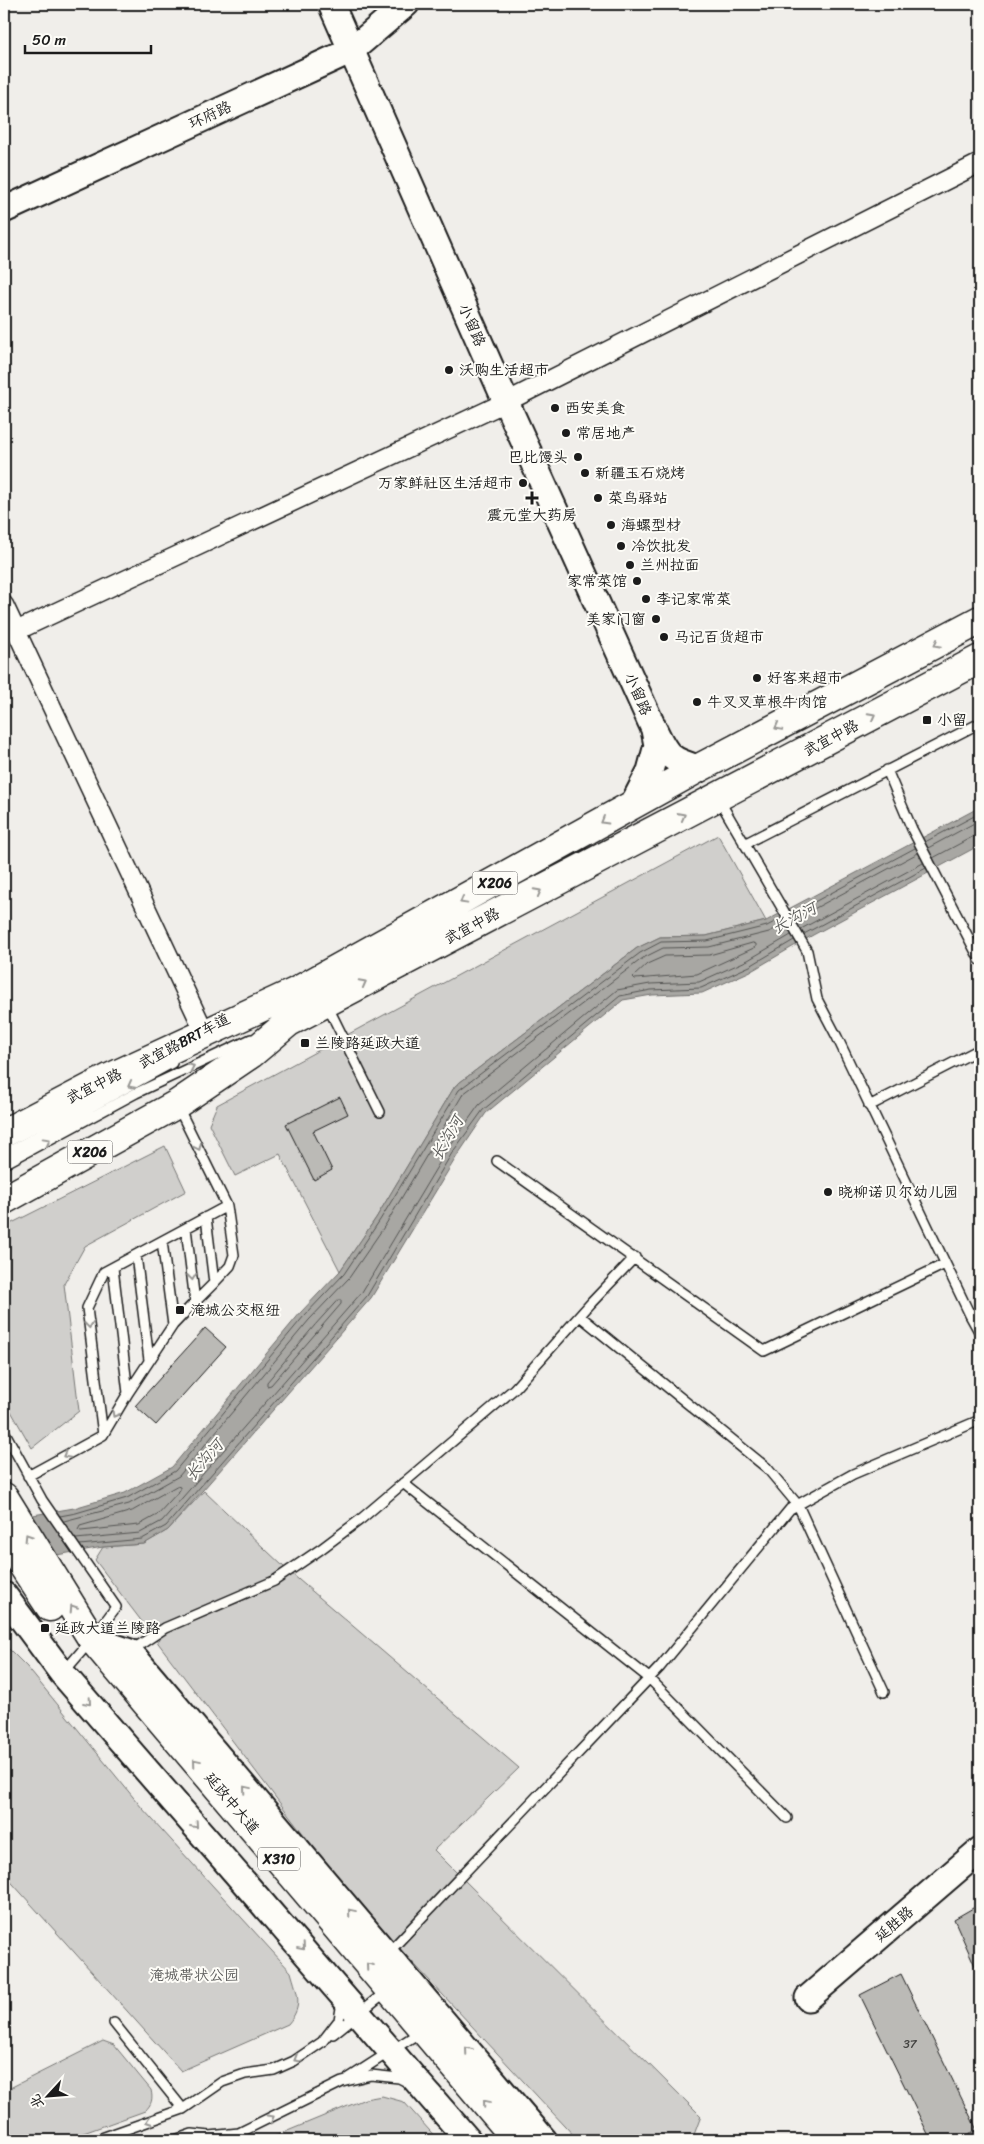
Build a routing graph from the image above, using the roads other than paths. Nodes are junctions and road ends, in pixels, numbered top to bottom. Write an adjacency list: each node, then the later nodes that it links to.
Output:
1 (331, 4): 3 (street, 小留路)
2 (406, 4): 3 (street, 环府路)
3 (352, 50): 5 (street, 环府路); 6 (street, 小留路)
4 (980, 163): 6 (street)
5 (4, 210)
6 (506, 402): 9 (street); 12 (street, 小留路)
7 (4, 605): 9 (street)
8 (980, 620): 13 (main road, 武宜中路 / X206, one-way to 13)
9 (16, 631): 21 (street)
10 (980, 659): 15 (main road, 武宜中路 / X206, one-way to 10)
11 (980, 723): 14 (lane)
12 (653, 727): 13 (street, 小留路); 16 (street, 小留路)
13 (699, 768): 16 (main road, 武宜中路 / X206)
14 (887, 770): 17 (lane); 18 (lane)
15 (718, 798): 17 (lane); 19 (main road, 武宜中路 / X206, one-way to 15)
16 (633, 804): 21 (main road, 武宜中路 / X206, one-way to 21)
17 (744, 844): 25 (lane)
18 (980, 960)
19 (326, 1002): 20 (main road, 武宜中路 / X206); 26 (lane)
20 (289, 1022): 24 (main road, 武宜中路 / X206); 30 (lane, 武宜路BRT车道, one-way to 20)
21 (214, 1035): 27 (main road, 武宜中路 / X206)
22 (980, 1049): 25 (lane)
23 (180, 1059): 28 (lane, 武宜路BRT车道, one-way to 28)
24 (177, 1104): 31 (main road, 武宜中路 / X206); 32 (lane, one-way to 32)
25 (869, 1106): 38 (lane)
26 (380, 1112)
27 (4, 1133)
28 (4, 1154)
29 (497, 1161): 37 (lane)
30 (4, 1164)
31 (4, 1200)
32 (227, 1206): 33 (lane); 40 (lane)
33 (206, 1218): 34 (lane); 40 (lane)
34 (186, 1228): 35 (lane); 41 (lane, one-way to 41)
35 (162, 1241): 36 (lane); 45 (lane)
36 (136, 1255): 39 (lane); 47 (lane)
37 (635, 1257): 38 (lane); 44 (lane)
38 (945, 1264): 43 (lane)
39 (113, 1268): 48 (lane); 51 (lane, one-way to 51)
40 (214, 1283): 41 (lane)
41 (195, 1302): 45 (lane)
42 (980, 1311): 43 (lane)
43 (970, 1315): 46 (lane)
44 (580, 1316): 53 (lane); 55 (lane)
45 (173, 1325): 47 (lane)
46 (980, 1333)
47 (149, 1360): 48 (lane)
48 (128, 1393): 51 (lane, one-way to 51)
49 (980, 1420): 55 (lane)
50 (4, 1431): 52 (lane)
51 (103, 1435): 52 (lane, one-way to 52)
52 (28, 1476): 60 (lane)
53 (403, 1483): 59 (lane); 61 (lane)
54 (5, 1500): 57 (main road, 延政中大道, one-way to 54)
55 (798, 1505): 61 (lane); 62 (lane)
56 (4, 1538): 57 (main road, 延政中大道)
57 (41, 1576): 60 (main road, 延政中大道)
58 (4, 1595): 60 (street)
59 (130, 1652): 60 (street); 65 (street, one-way to 59)
60 (78, 1655): 66 (main road, 延政中大道 / X310); 67 (street, one-way to 67)
61 (649, 1678): 63 (lane); 65 (lane)
62 (884, 1692)
63 (787, 1818)
64 (980, 1850): 68 (street, 延胜路)
65 (387, 1954): 66 (street)
66 (387, 1991): 67 (street); 70 (main road, 延政中大道 / X310); 70 (street); 71 (lane)
67 (343, 1994): 71 (lane)
68 (808, 1998)
69 (114, 2023): 74 (lane)
70 (422, 2031): 72 (lane); 73 (street); 78 (main road, 延政中大道 / X310); 79 (main road, 延政中大道 / X310, one-way to 70); 80 (street, one-way to 70)
71 (322, 2042): 74 (lane, one-way to 74)
72 (342, 2082): 73 (lane); 76 (lane, one-way to 72)
73 (423, 2088): 77 (street)
74 (183, 2109): 75 (lane, one-way to 75)
75 (96, 2140)
76 (175, 2140)
77 (468, 2140)
78 (494, 2140)
79 (517, 2140)
80 (544, 2140)

